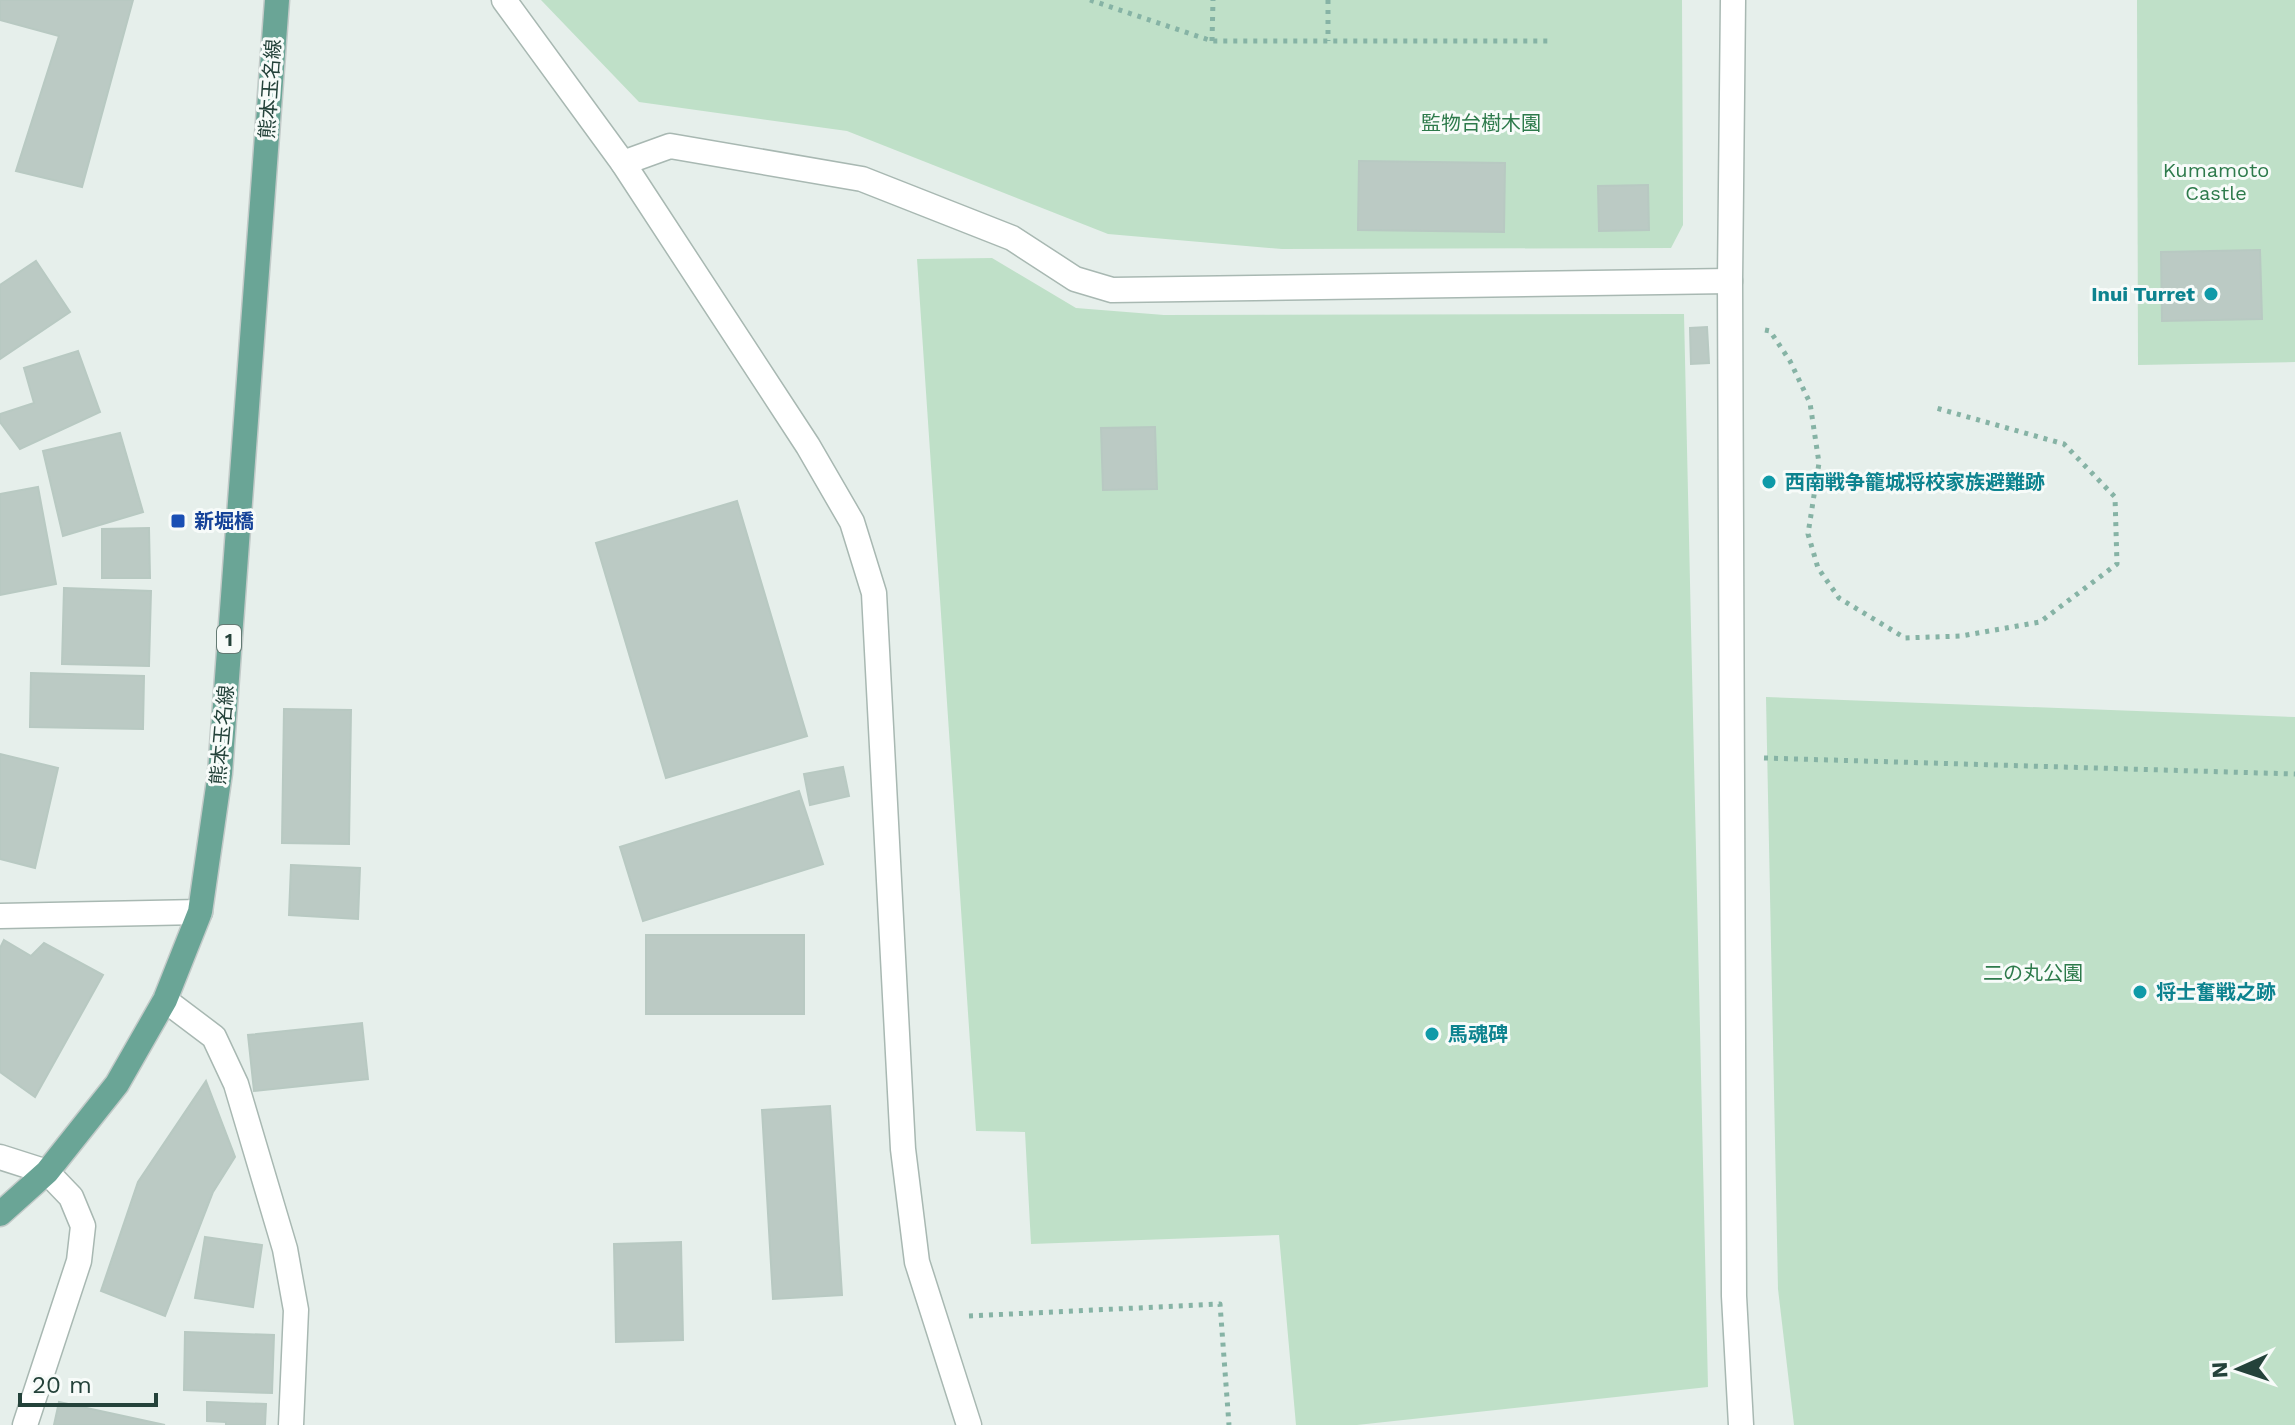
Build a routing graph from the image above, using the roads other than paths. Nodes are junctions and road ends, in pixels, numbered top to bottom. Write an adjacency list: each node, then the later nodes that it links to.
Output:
1 (277, 0): 6 (main road, 熊本玉名線 / 1)
2 (504, 0): 4 (street)
3 (1733, 0): 5 (street)
4 (623, 163): 5 (street); 14 (street)
5 (1730, 281): 15 (street)
6 (200, 912): 7 (street); 8 (main road, 熊本玉名線 / 1)
7 (0, 916)
8 (165, 1000): 10 (main road, 熊本玉名線 / 1); 13 (street)
9 (0, 1157): 10 (street)
10 (47, 1172): 11 (main road, 熊本玉名線 / 1); 12 (street)
11 (0, 1214)
12 (25, 1425)
13 (291, 1425)
14 (969, 1425)
15 (1741, 1425)

